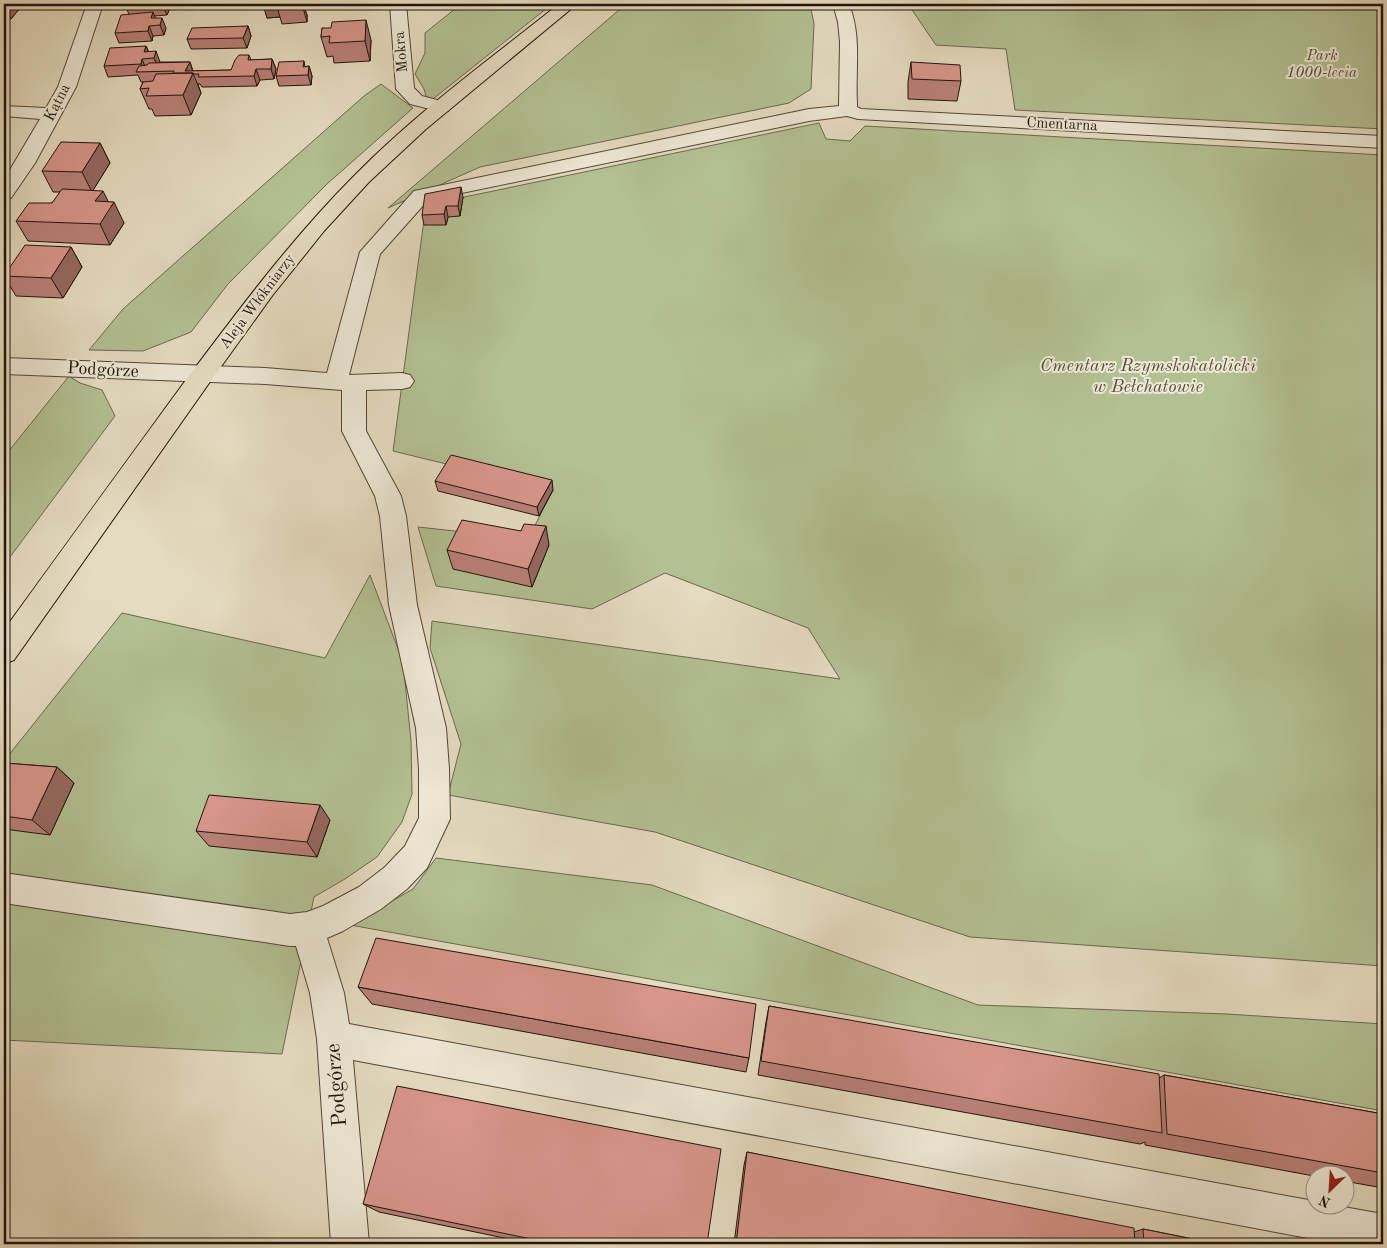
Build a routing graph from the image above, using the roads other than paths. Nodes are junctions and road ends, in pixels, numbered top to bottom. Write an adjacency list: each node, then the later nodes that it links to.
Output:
1 (95, 4): 8 (street, Kątna)
2 (398, 4): 5 (street, Mokra)
3 (569, 4): 5 (main road, Aleja Włókniarzy)
4 (841, 4): 6 (street)
5 (442, 107): 12 (main road, Aleja Włókniarzy)
6 (849, 110): 9 (street, Cmentarna); 14 (street, Cmentarna)
7 (4, 111): 8 (street)
8 (53, 114): 10 (street, Kątna)
9 (1383, 142)
10 (4, 194)
11 (4, 366): 12 (street, Podgórze)
12 (203, 375): 14 (street, Podgórze); 15 (main road, Aleja Włókniarzy)
13 (402, 381): 14 (street)
14 (345, 382): 17 (street, Cmentarna)
15 (4, 652)
16 (4, 888): 17 (street, Cmentarna)
17 (307, 928): 18 (street, Podgórze)
18 (334, 1039): 19 (street); 20 (street, Podgórze)
19 (1383, 1233)
20 (350, 1244)

